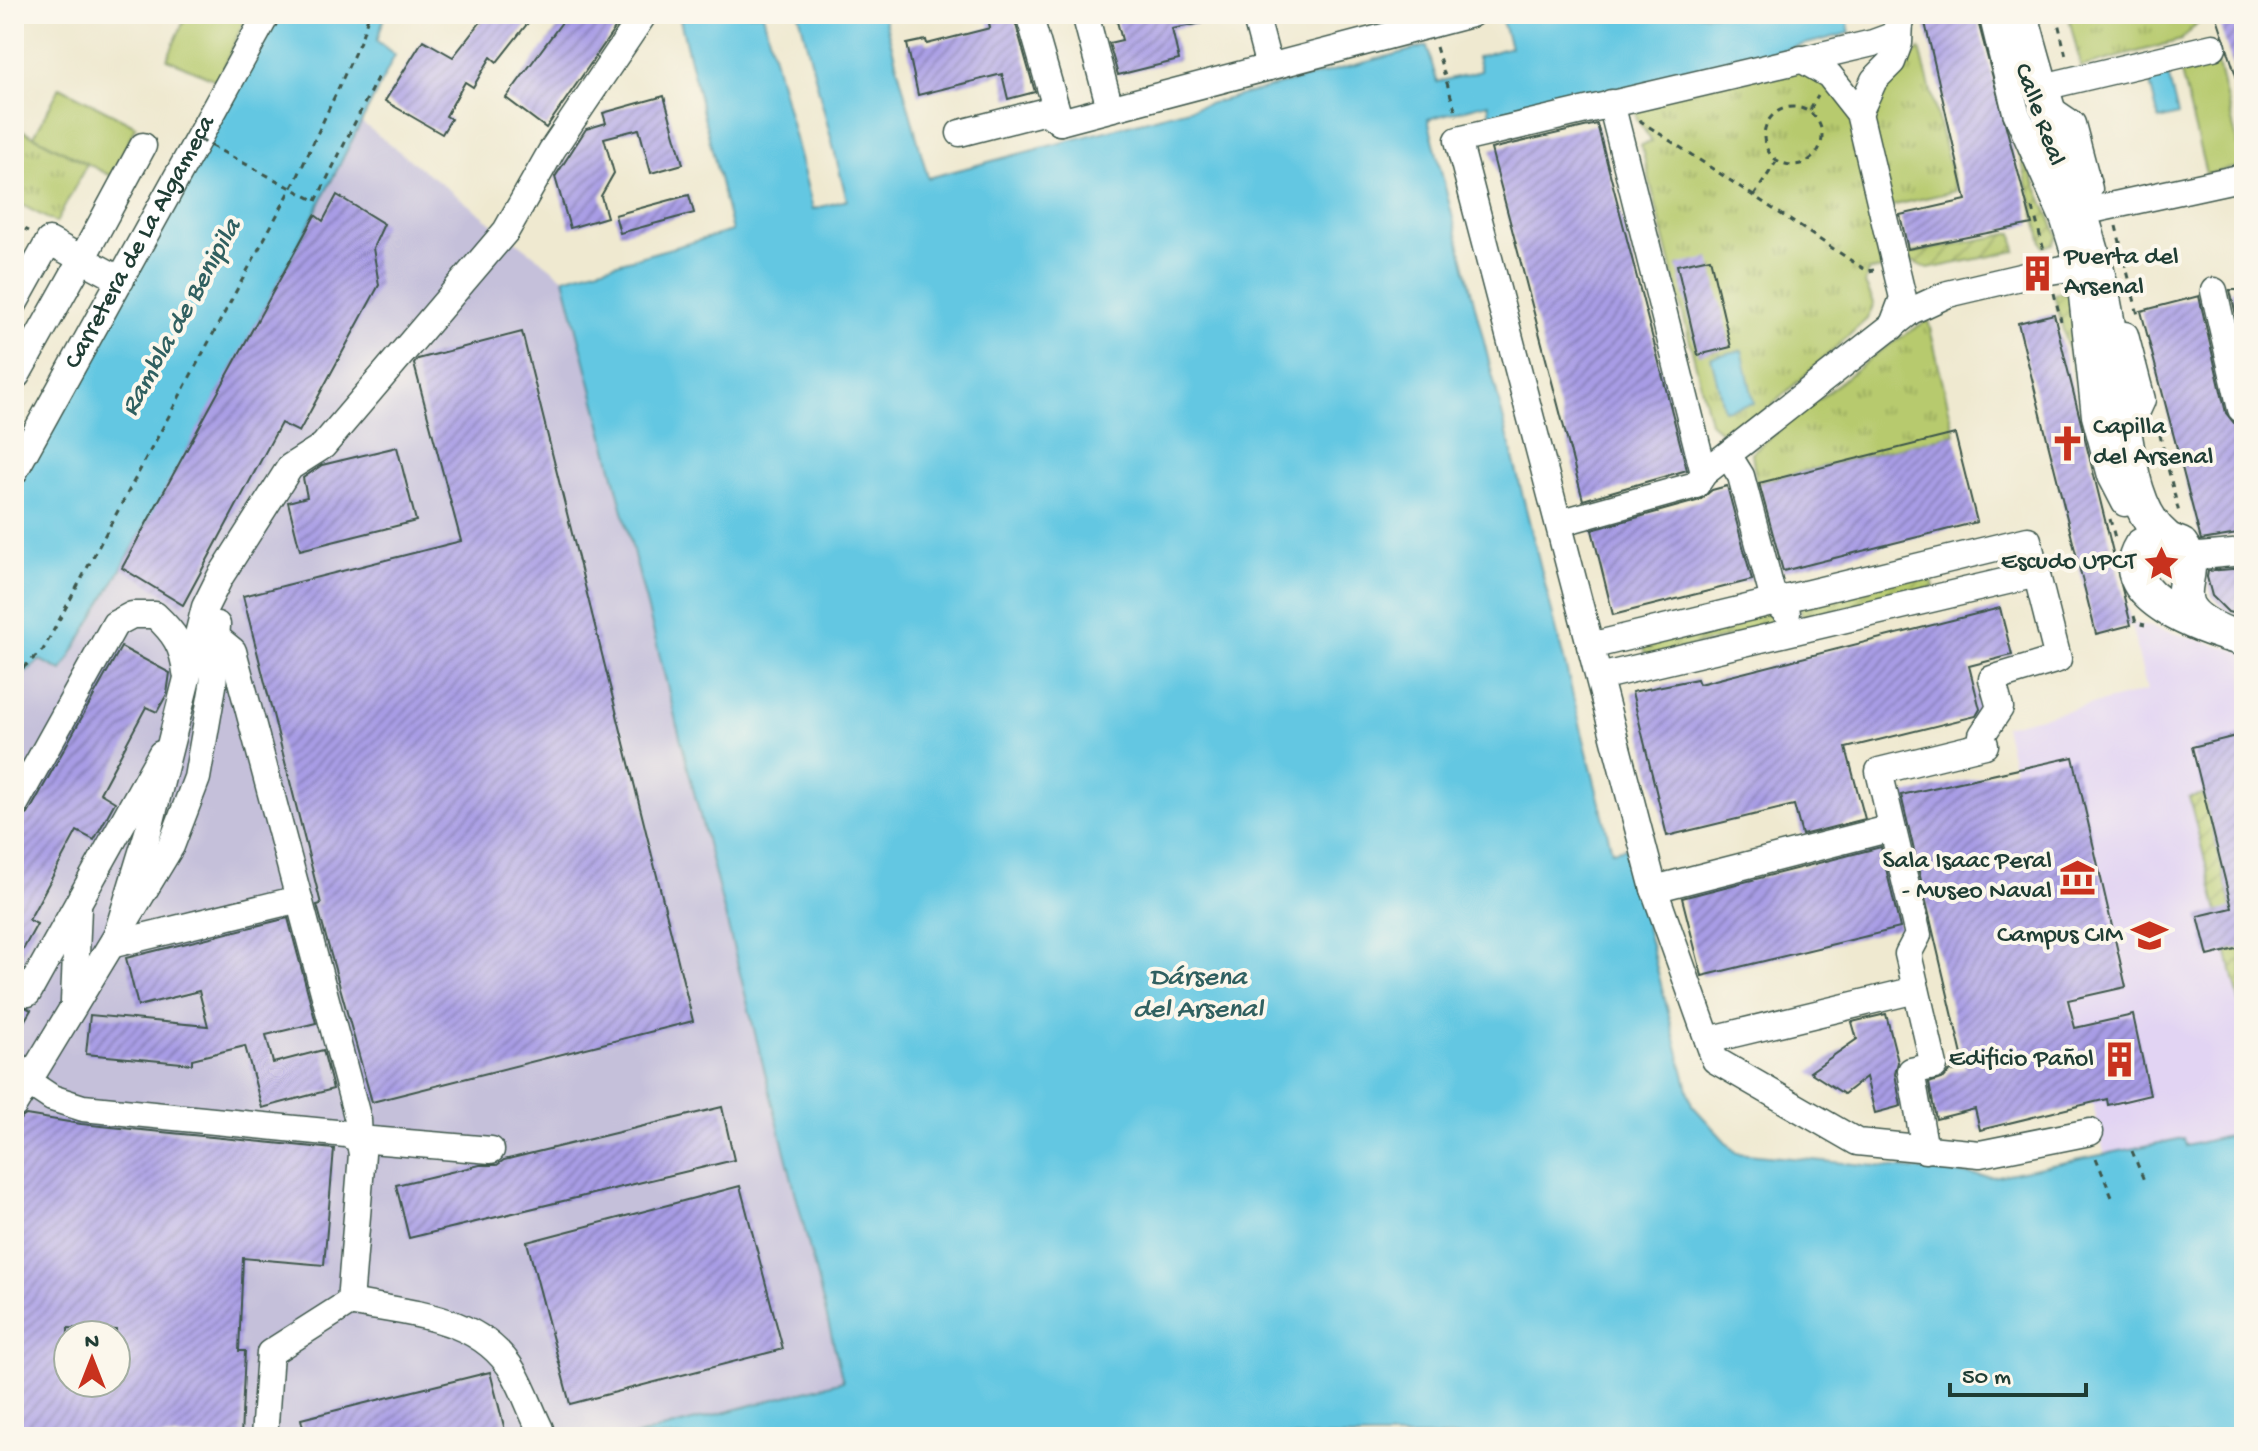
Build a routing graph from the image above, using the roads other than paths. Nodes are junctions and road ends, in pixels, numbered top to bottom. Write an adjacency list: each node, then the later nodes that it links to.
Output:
1 (267, 14): 26 (street, Carretera de La Algameca)
2 (644, 14): 46 (street)
3 (1029, 14): 18 (street)
4 (1085, 14): 16 (street)
5 (1255, 14): 13 (street)
6 (1471, 14): 13 (street)
7 (1992, 14): 22 (street)
8 (2006, 14): 22 (main road, Calle Real)
9 (2021, 14): 14 (main road, Calle Real)
10 (1900, 18): 12 (street); 17 (street)
11 (2213, 47): 14 (street)
12 (1801, 59): 15 (street); 17 (street)
13 (1269, 67): 16 (street)
14 (2042, 97): 22 (main road, Calle Real)
15 (1611, 103): 37 (street); 38 (street)
16 (1110, 108): 18 (street)
17 (1859, 113): 24 (street)
18 (1060, 122): 19 (street)
19 (960, 133)
20 (143, 146): 23 (street)
21 (2244, 177): 22 (street)
22 (2079, 212): 25 (street); 27 (main road, Calle Real)
23 (82, 259): 26 (street); 29 (street); 32 (street)
24 (1897, 267): 25 (street); 30 (street)
25 (2037, 267): 27 (street); 30 (street)
26 (121, 280): 36 (street, Carretera de La Algameca)
27 (2091, 286): 34 (main road, Calle Real); 42 (main road, Calle Real)
28 (2214, 291): 33 (street)
29 (14, 304)
30 (1891, 330): 35 (street)
31 (2125, 335): 34 (street)
32 (15, 376)
33 (2244, 409)
34 (2125, 437): 40 (main road, Calle Real)
35 (1728, 455): 37 (street); 45 (street)
36 (14, 472)
37 (1704, 473): 38 (street)
38 (1559, 523): 49 (street)
39 (2244, 552): 40 (street)
40 (2179, 557): 42 (main road); 42 (main road); 48 (main road, Calle Real)
41 (1950, 558): 43 (street); 44 (street); 45 (street)
42 (2139, 571): 48 (main road, Calle Real)
43 (2037, 574): 44 (street); 53 (street)
44 (1958, 593): 47 (street)
45 (1774, 601): 47 (street); 49 (street)
46 (199, 625): 51 (street); 52 (street); 55 (street); 57 (street)
47 (1783, 634): 50 (street)
48 (2235, 637)
49 (1590, 646): 50 (street)
50 (1599, 677): 54 (street)
51 (173, 739): 56 (street); 57 (street)
52 (14, 806)
53 (1892, 828): 54 (street); 59 (street)
54 (1654, 889): 61 (street)
55 (299, 899): 57 (street); 64 (street)
56 (78, 900): 58 (street); 60 (street)
57 (114, 944): 60 (street)
58 (21, 990): 60 (street)
59 (1916, 990): 61 (street); 67 (street)
60 (71, 1009): 62 (street)
61 (1708, 1040): 67 (street)
62 (28, 1082): 63 (street); 64 (street)
63 (14, 1105)
64 (359, 1139): 66 (street); 68 (street)
65 (2093, 1145): 67 (street)
66 (491, 1150)
67 (1925, 1150)
68 (350, 1302): 69 (street); 70 (street)
69 (540, 1429)
70 (264, 1437)

